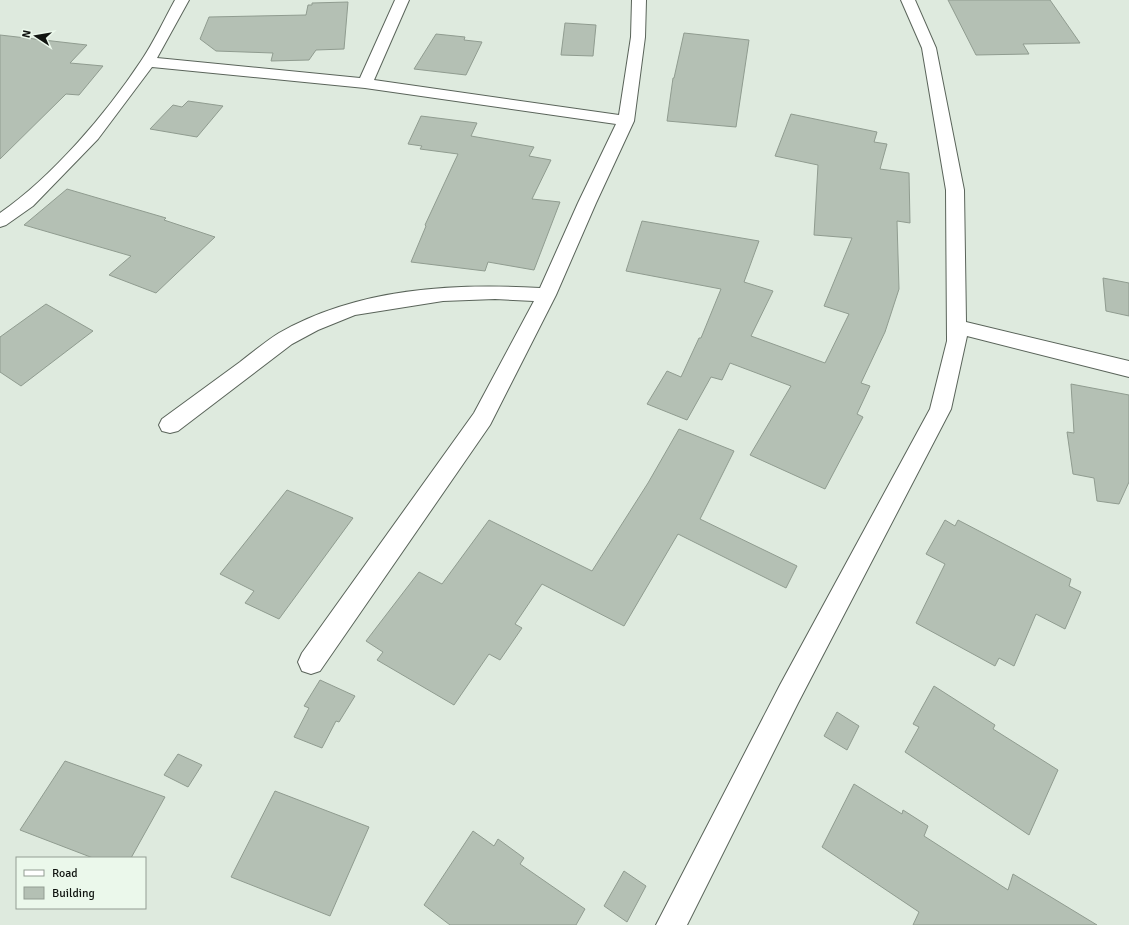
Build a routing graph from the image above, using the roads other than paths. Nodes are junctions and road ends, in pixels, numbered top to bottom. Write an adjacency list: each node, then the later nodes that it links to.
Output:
1 (182, 0): 5 (street)
2 (402, 0): 6 (street)
3 (639, 0): 7 (street)
4 (908, 0): 10 (street)
5 (148, 62): 6 (street); 8 (street)
6 (365, 83): 7 (street)
7 (626, 120): 9 (street)
8 (0, 221)
9 (547, 295): 12 (street); 13 (street)
10 (956, 326): 11 (street); 14 (street)
11 (1129, 369)
12 (170, 425)
13 (311, 662)
14 (670, 925)

